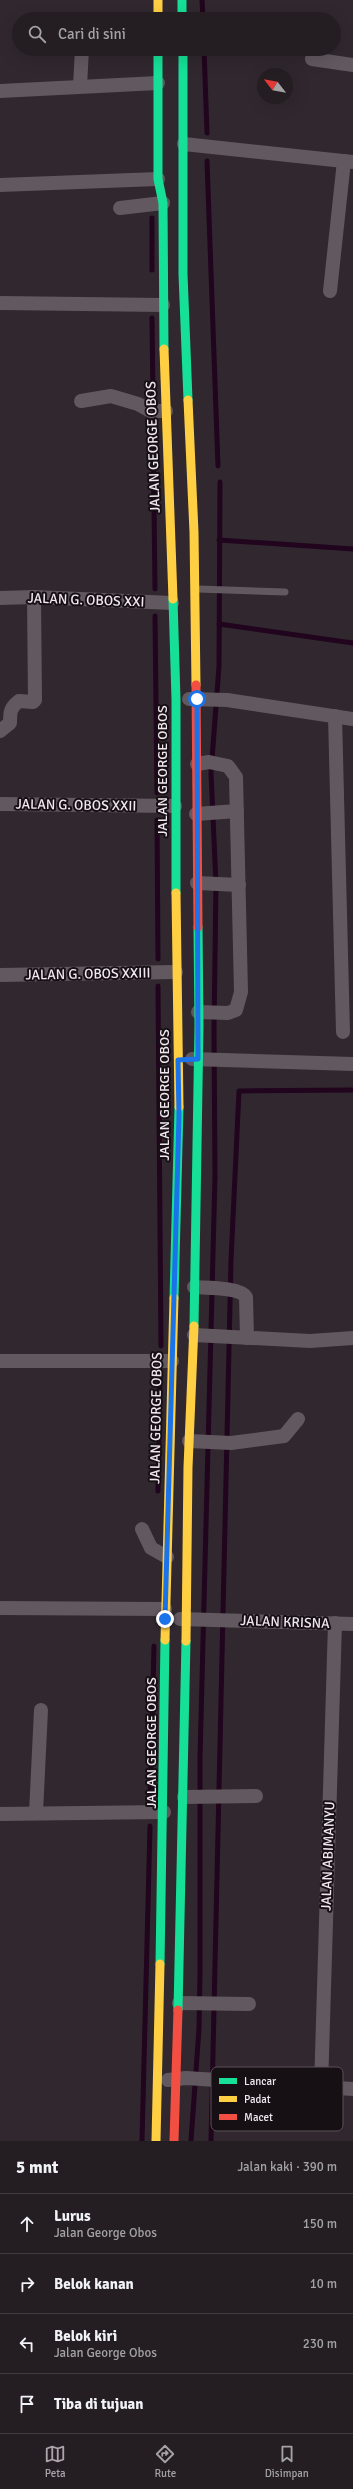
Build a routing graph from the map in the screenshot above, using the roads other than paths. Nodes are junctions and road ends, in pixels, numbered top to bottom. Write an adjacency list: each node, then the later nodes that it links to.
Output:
1 (158, 0): 3 (main road)
2 (182, 0): 4 (main road)
3 (158, 12)
4 (182, 12)
5 (82, 56): 11 (street)
6 (158, 56): 10 (main road, JALAN GEORGE OBOS)
7 (183, 56): 13 (main road)
8 (312, 59): 9 (street)
9 (353, 65)
10 (158, 83): 11 (street); 15 (main road, JALAN GEORGE OBOS)
11 (80, 86): 12 (street)
12 (0, 91)
13 (184, 144): 14 (street); 24 (main road)
14 (348, 162): 19 (street)
15 (158, 179): 16 (street); 17 (main road, JALAN GEORGE OBOS)
16 (0, 185)
17 (163, 203): 18 (street); 21 (main road, JALAN GEORGE OBOS)
18 (120, 208)
19 (330, 291)
20 (0, 303): 21 (street)
21 (163, 305): 23 (main road, JALAN GEORGE OBOS)
22 (81, 401): 23 (street)
23 (166, 411): 28 (main road, JALAN GEORGE OBOS)
24 (194, 589): 25 (lane); 29 (main road)
25 (285, 592)
26 (34, 597): 27 (street, JALAN G. OBOS XXI); 28 (street, JALAN G. OBOS XXI); 33 (street)
27 (0, 598)
28 (172, 603): 30 (main road, JALAN GEORGE OBOS)
29 (202, 699): 30 (street); 31 (street); 34 (main road)
30 (176, 700): 36 (main road, JALAN GEORGE OBOS)
31 (335, 716): 32 (street); 44 (street)
32 (353, 719)
33 (0, 731)
34 (207, 763): 37 (street); 38 (main road)
35 (0, 804): 36 (street, JALAN G. OBOS XXII)
36 (175, 806): 41 (main road, JALAN GEORGE OBOS)
37 (237, 811): 38 (street); 40 (street)
38 (196, 814): 39 (main road)
39 (197, 883): 40 (street); 43 (main road)
40 (239, 885): 43 (street)
41 (176, 972): 42 (street, JALAN G. OBOS XXIII); 46 (main road, JALAN GEORGE OBOS)
42 (0, 975)
43 (209, 1013): 45 (main road)
44 (343, 1032)
45 (202, 1058): 46 (street); 47 (street); 48 (main road)
46 (178, 1060): 53 (main road, JALAN GEORGE OBOS)
47 (353, 1064)
48 (207, 1288): 49 (main road); 50 (street)
49 (205, 1335): 50 (street); 55 (main road)
50 (247, 1338): 51 (street)
51 (353, 1338)
52 (0, 1361): 53 (street)
53 (172, 1361): 57 (main road, JALAN GEORGE OBOS)
54 (298, 1419): 55 (street)
55 (189, 1441): 60 (main road)
56 (142, 1529): 57 (street)
57 (167, 1558): 59 (main road, JALAN GEORGE OBOS)
58 (0, 1608): 59 (street, JALAN KRISNA)
59 (165, 1614): 60 (street, JALAN KRISNA); 66 (main road, JALAN GEORGE OBOS)
60 (189, 1619): 61 (street, JALAN KRISNA); 65 (main road)
61 (335, 1623): 62 (street, JALAN KRISNA); 71 (street, JALAN ABIMANYU)
62 (353, 1624)
63 (41, 1710): 67 (street)
64 (256, 1796): 65 (street)
65 (194, 1797): 69 (main road)
66 (164, 1812): 67 (street); 73 (main road, JALAN GEORGE OBOS)
67 (36, 1813): 68 (street)
68 (0, 1814)
69 (192, 2003): 70 (street); 72 (main road)
70 (249, 2004)
71 (322, 2067)
72 (188, 2079): 73 (street); 74 (street); 78 (main road)
73 (158, 2080): 77 (main road, JALAN GEORGE OBOS)
74 (211, 2080)
75 (343, 2089): 76 (street)
76 (353, 2089)
77 (156, 2141)
78 (174, 2141)

